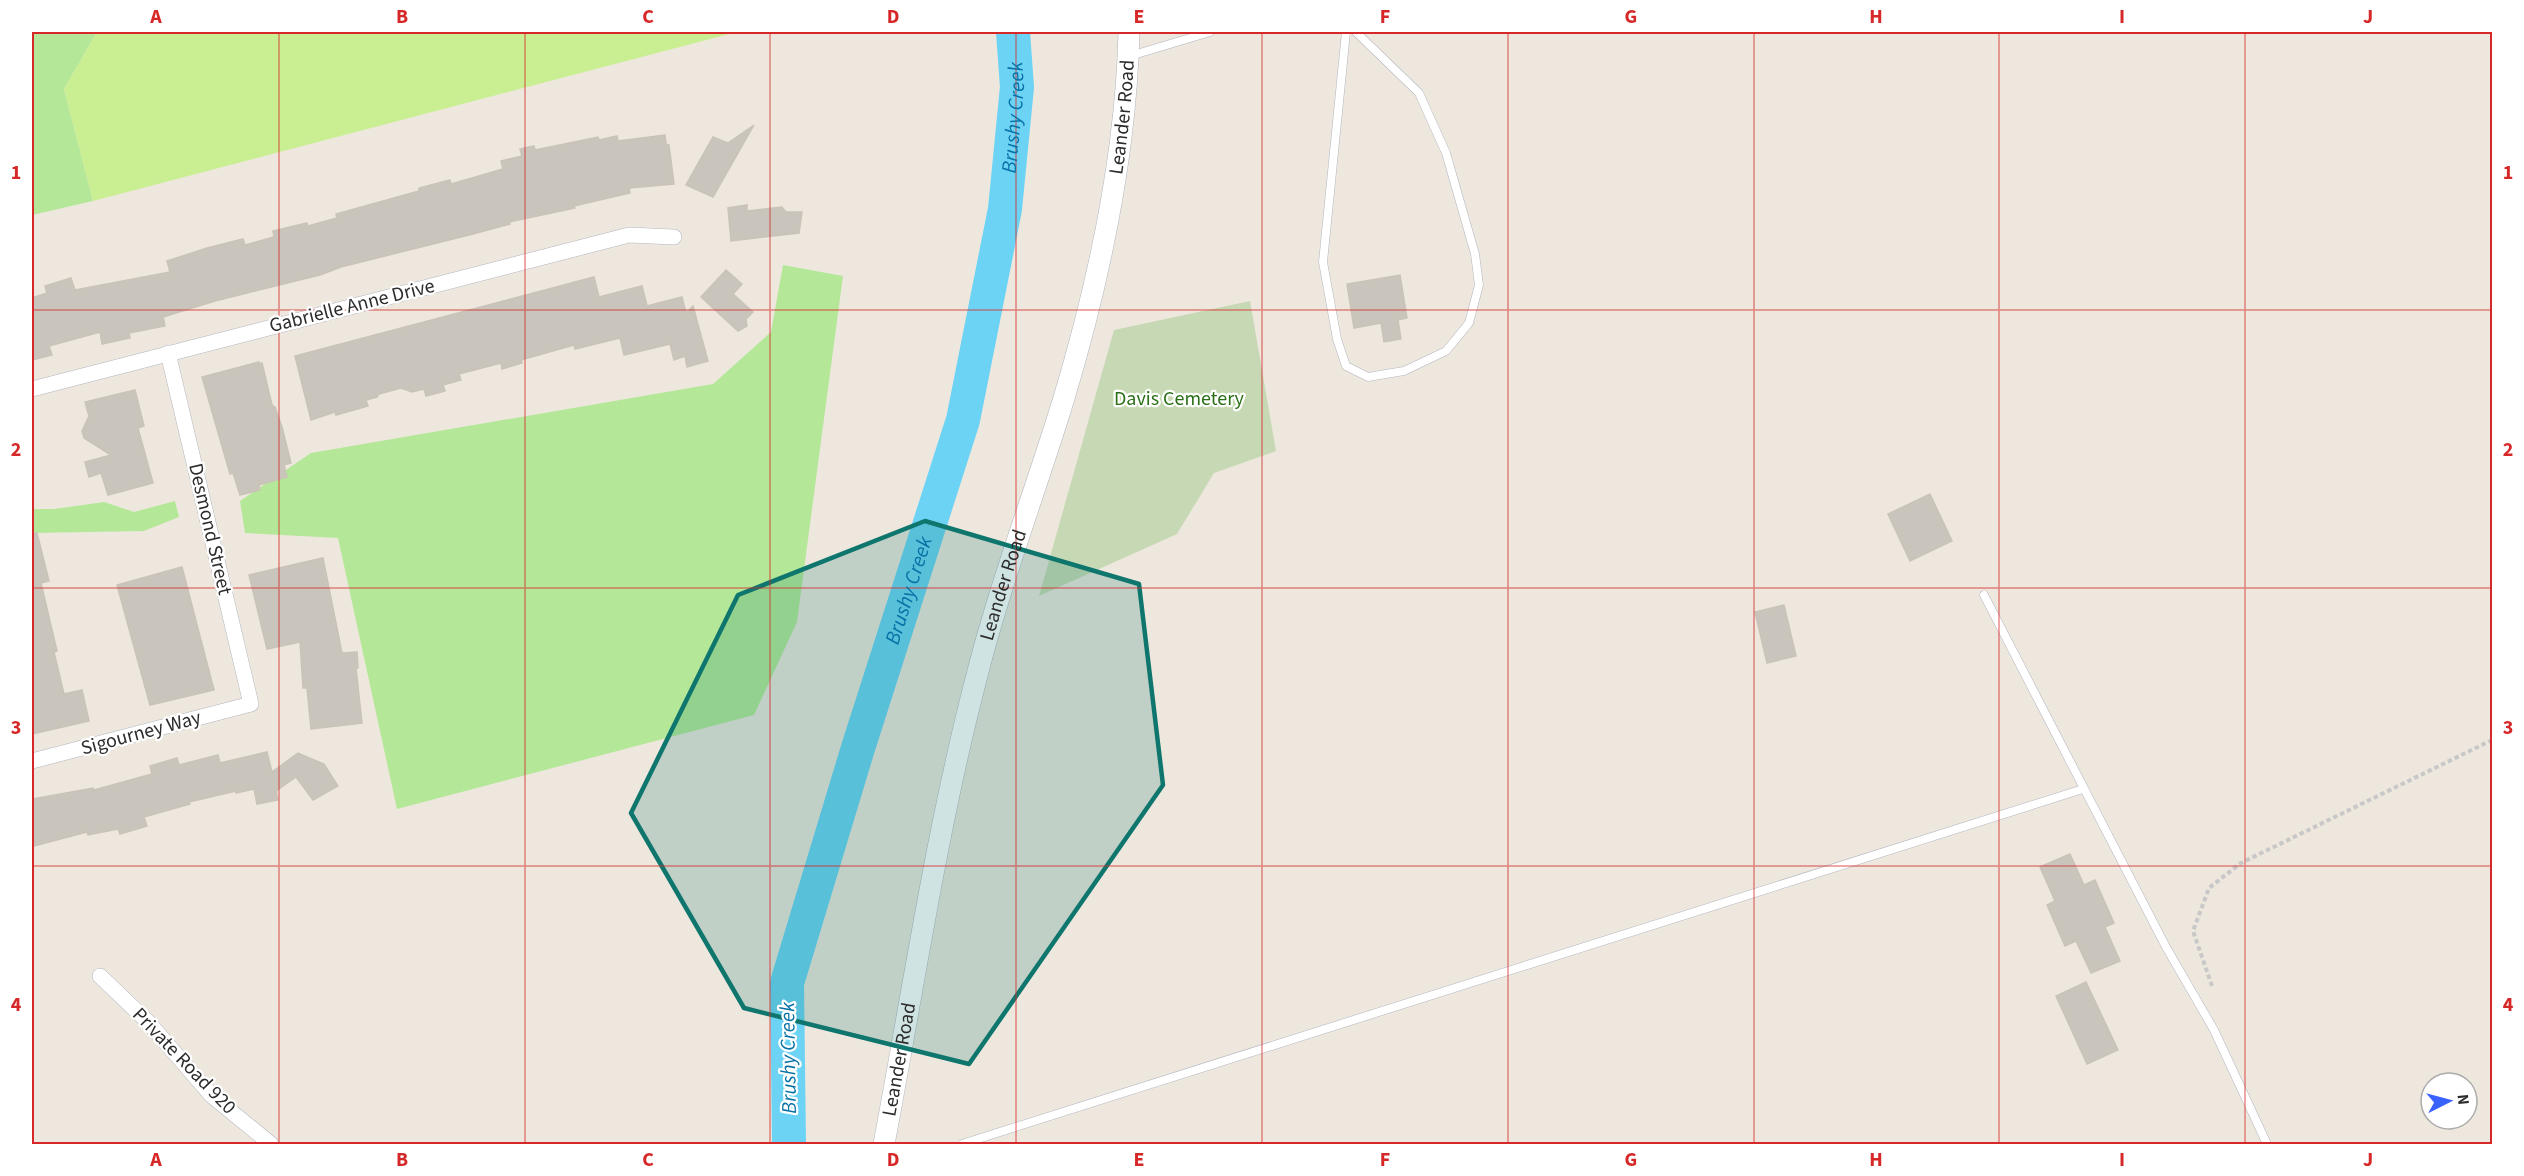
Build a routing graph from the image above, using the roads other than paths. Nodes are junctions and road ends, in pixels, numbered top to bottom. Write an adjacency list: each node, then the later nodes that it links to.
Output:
1 (1129, 32): 5 (main road, Leander Road)
2 (1210, 32): 5 (lane)
3 (1346, 32): 4 (lane)
4 (1356, 32)
5 (1129, 57): 15 (main road, Leander Road)
6 (674, 237): 7 (street, Gabrielle Anne Drive)
7 (168, 353): 8 (street, Gabrielle Anne Drive); 10 (street, Desmond Street)
8 (32, 388)
9 (1984, 595): 12 (lane)
10 (251, 704): 11 (street, Sigourney Way)
11 (32, 761)
12 (2083, 789): 16 (lane); 17 (lane)
13 (100, 976): 14 (street, Private Road 920)
14 (271, 1144)
15 (884, 1144)
16 (962, 1144)
17 (2267, 1144)

